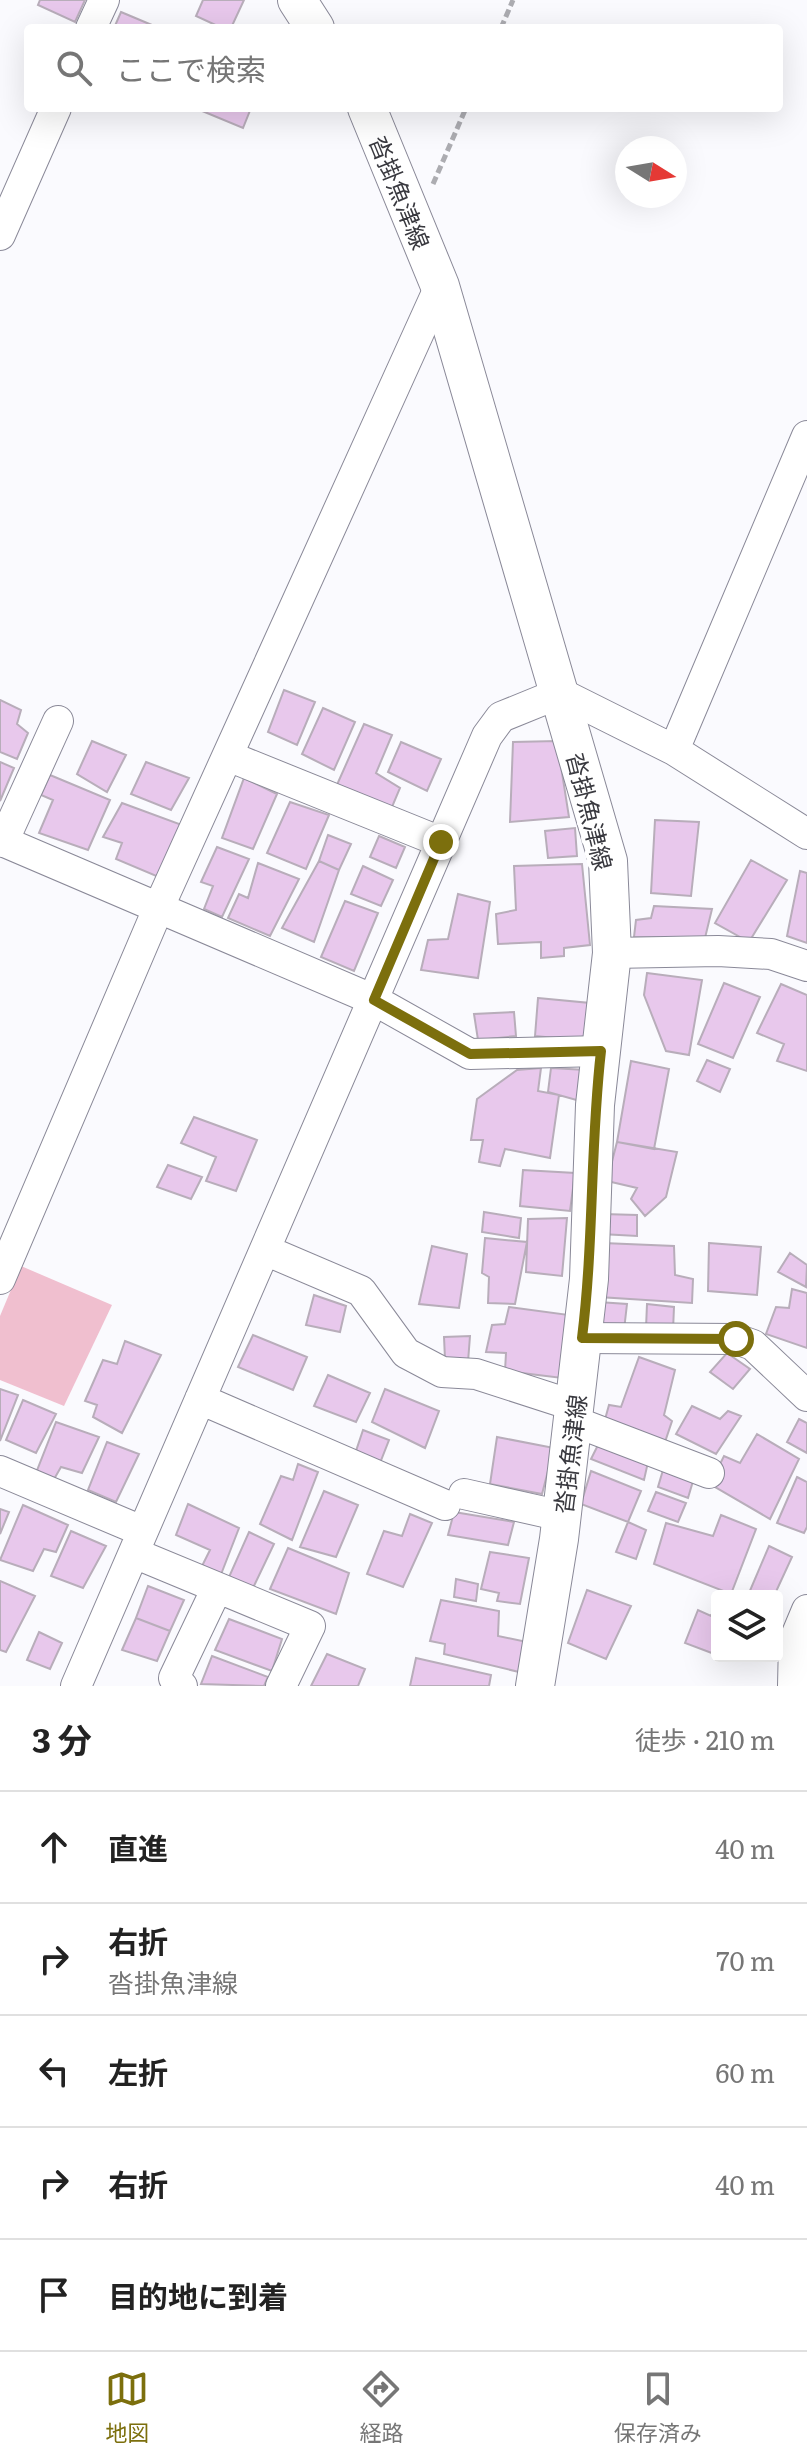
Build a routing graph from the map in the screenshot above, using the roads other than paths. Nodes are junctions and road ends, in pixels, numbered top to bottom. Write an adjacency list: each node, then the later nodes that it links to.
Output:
1 (104, 0): 3 (street)
2 (297, 0): 4 (main road)
3 (93, 24)
4 (312, 24)
5 (54, 112): 7 (street)
6 (369, 112): 8 (main road, 沓掛魚津線)
7 (0, 235)
8 (440, 286): 10 (main road, 沓掛魚津線); 13 (street)
9 (807, 436): 12 (street)
10 (560, 693): 12 (street); 16 (street); 18 (main road, 沓掛魚津線)
11 (58, 721): 15 (street)
12 (674, 750): 14 (street)
13 (228, 756): 16 (street); 17 (street)
14 (807, 834)
15 (1, 841): 17 (street)
16 (441, 842): 20 (street)
17 (158, 909): 20 (street); 23 (street)
18 (612, 953): 19 (street); 21 (main road, 沓掛魚津線)
19 (807, 966)
20 (374, 1000): 21 (street); 22 (street)
21 (601, 1051): 24 (main road, 沓掛魚津線)
22 (265, 1250): 26 (street); 27 (street)
23 (0, 1279)
24 (582, 1338): 25 (street); 27 (main road, 沓掛魚津線)
25 (807, 1396)
26 (200, 1399): 30 (street); 31 (street)
27 (574, 1414): 29 (street); 30 (main road, 沓掛魚津線)
28 (0, 1471): 31 (street)
29 (709, 1473)
30 (562, 1516): 37 (main road, 沓掛魚津線)
31 (138, 1542): 32 (street); 34 (street)
32 (217, 1588): 35 (street); 36 (street)
33 (807, 1610): 38 (street)
34 (76, 1686)
35 (182, 1686)
36 (281, 1686)
37 (535, 1686)
38 (793, 1686)

